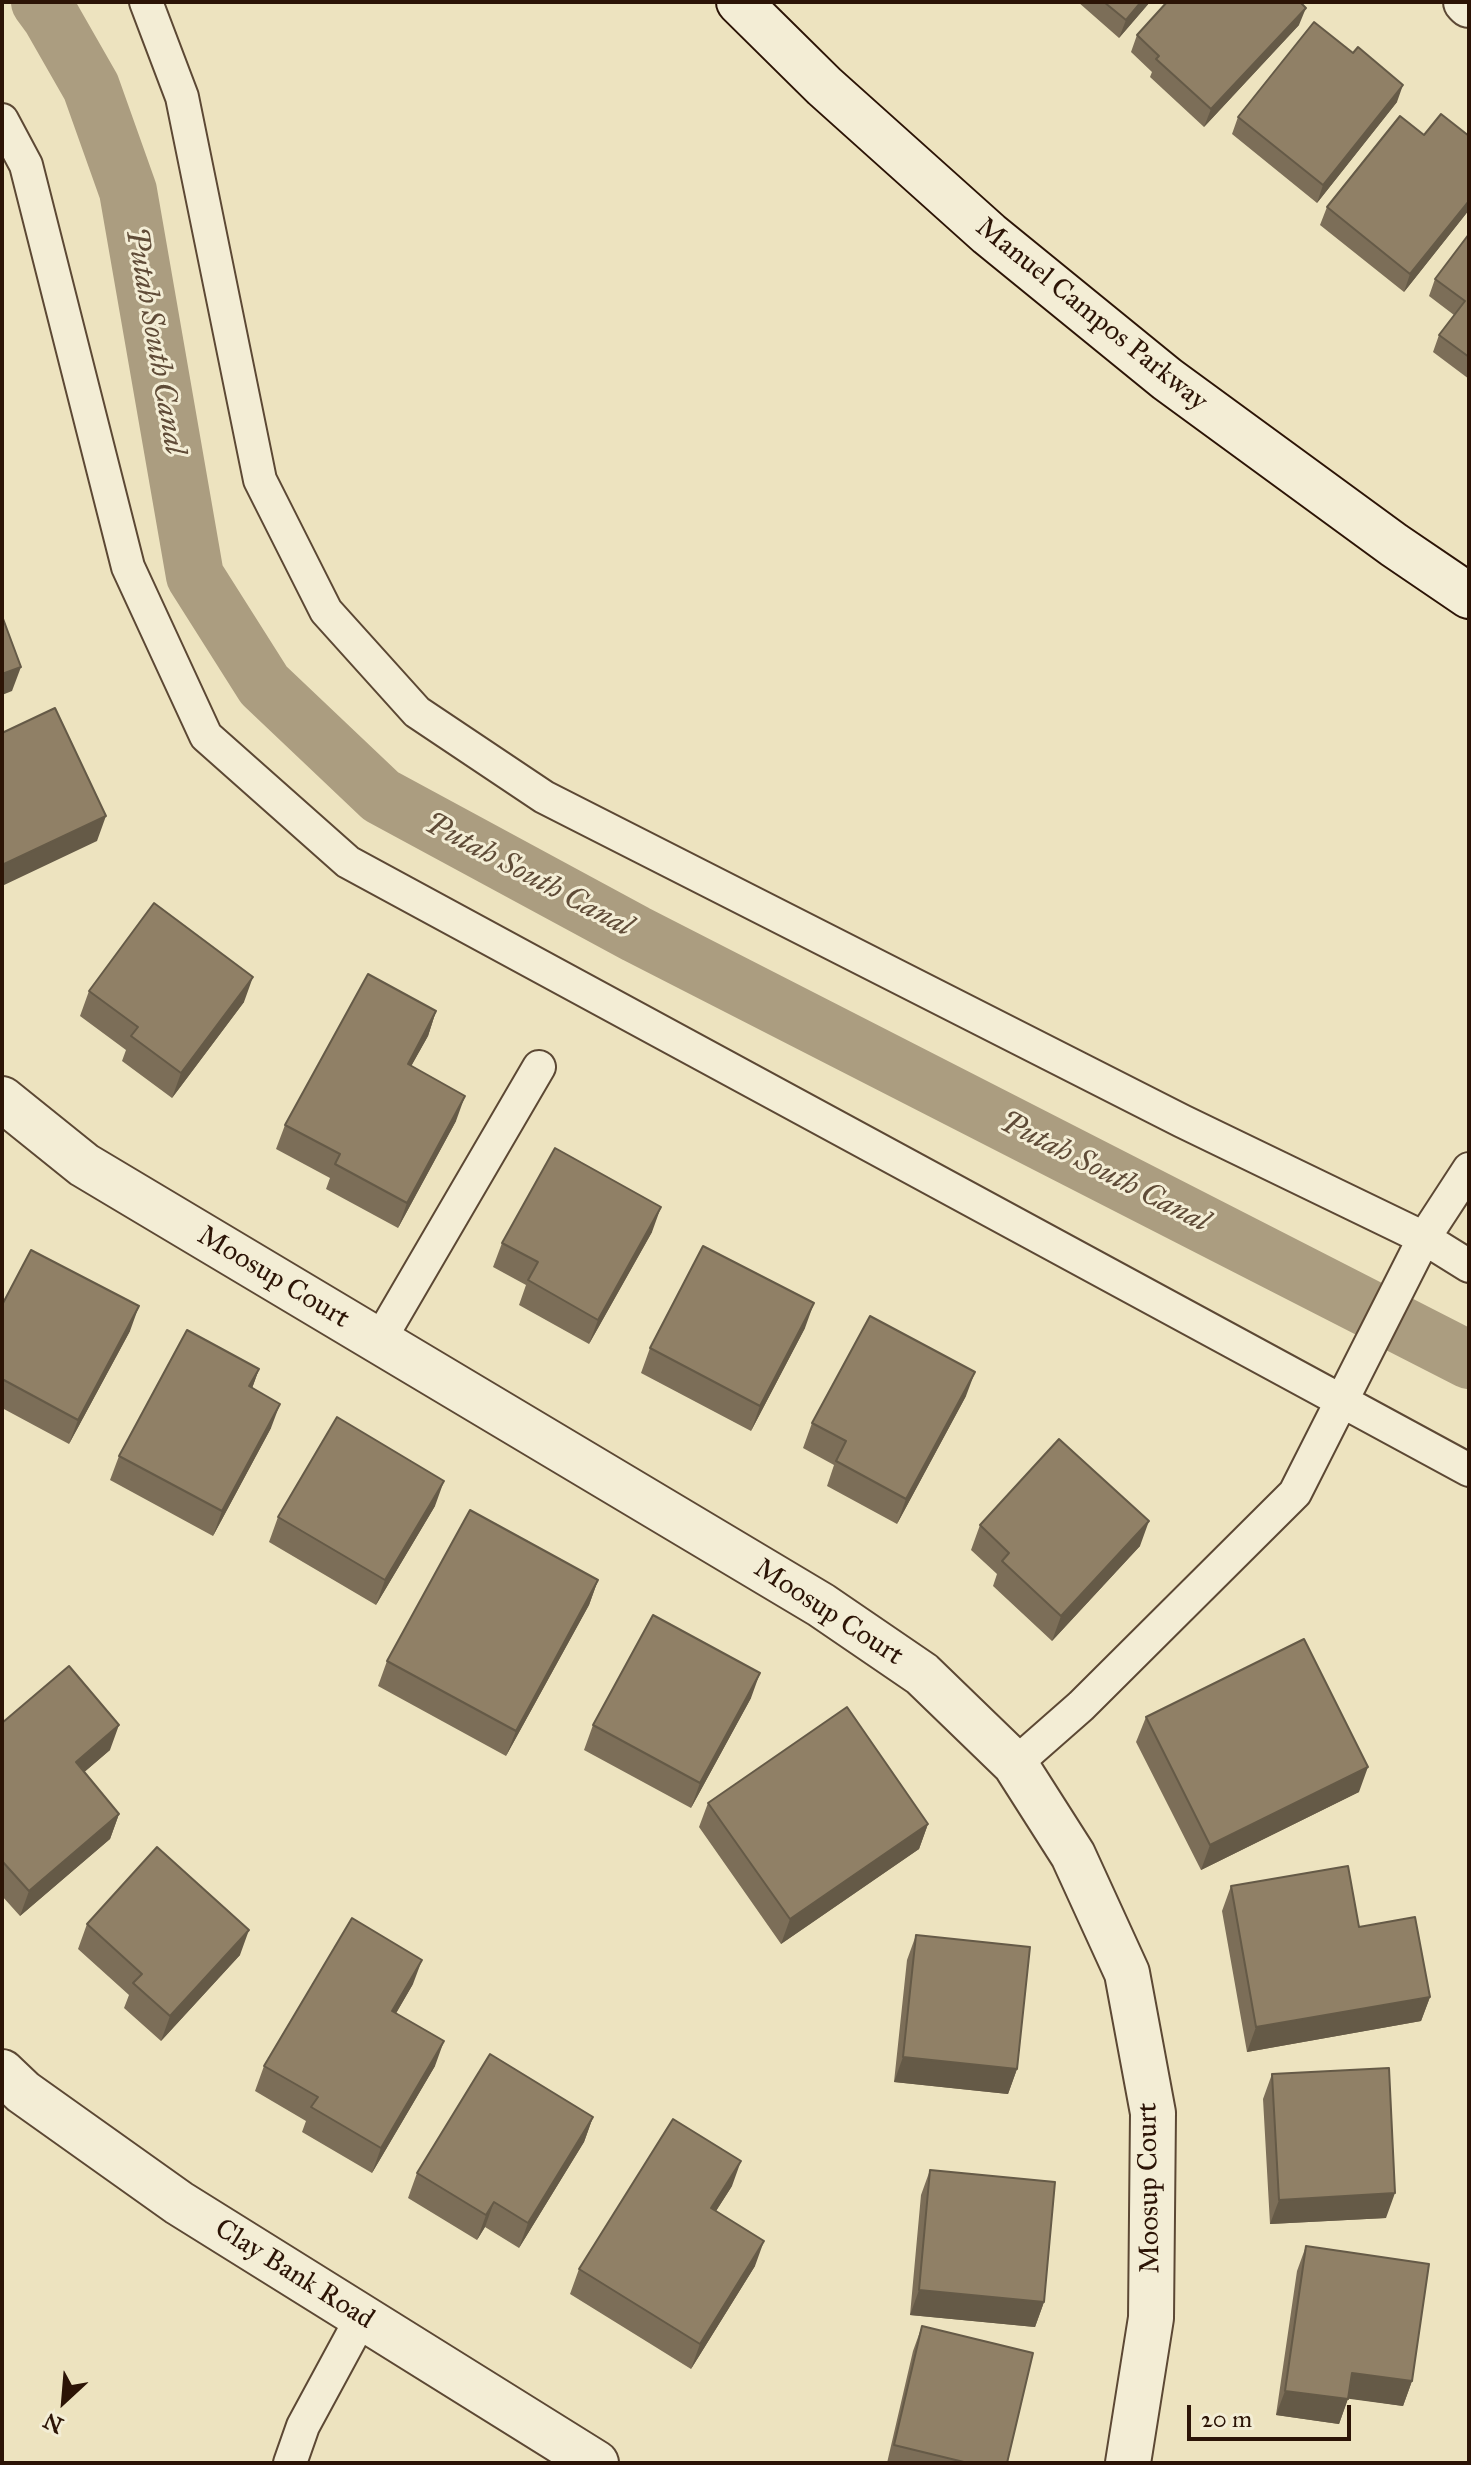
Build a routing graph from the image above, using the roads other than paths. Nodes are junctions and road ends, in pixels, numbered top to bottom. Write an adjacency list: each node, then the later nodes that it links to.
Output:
1 (146, 2): 8 (lane)
2 (739, 2): 4 (street, Manuel Campos Parkway)
3 (2, 120): 11 (lane)
4 (1469, 596)
5 (539, 1067): 10 (lane)
6 (2, 1099): 10 (street, Moosup Court)
7 (1469, 1169): 8 (lane)
8 (1424, 1238): 9 (lane); 11 (lane)
9 (1469, 1266)
10 (379, 1341): 13 (street, Moosup Court)
11 (1341, 1401): 12 (lane); 13 (lane)
12 (1469, 1470)
13 (1015, 1764): 18 (street, Moosup Court)
14 (2, 2072): 15 (street, Clay Bank Road)
15 (362, 2317): 16 (lane); 17 (street, Clay Bank Road)
16 (290, 2463)
17 (596, 2463)
18 (1128, 2463)

